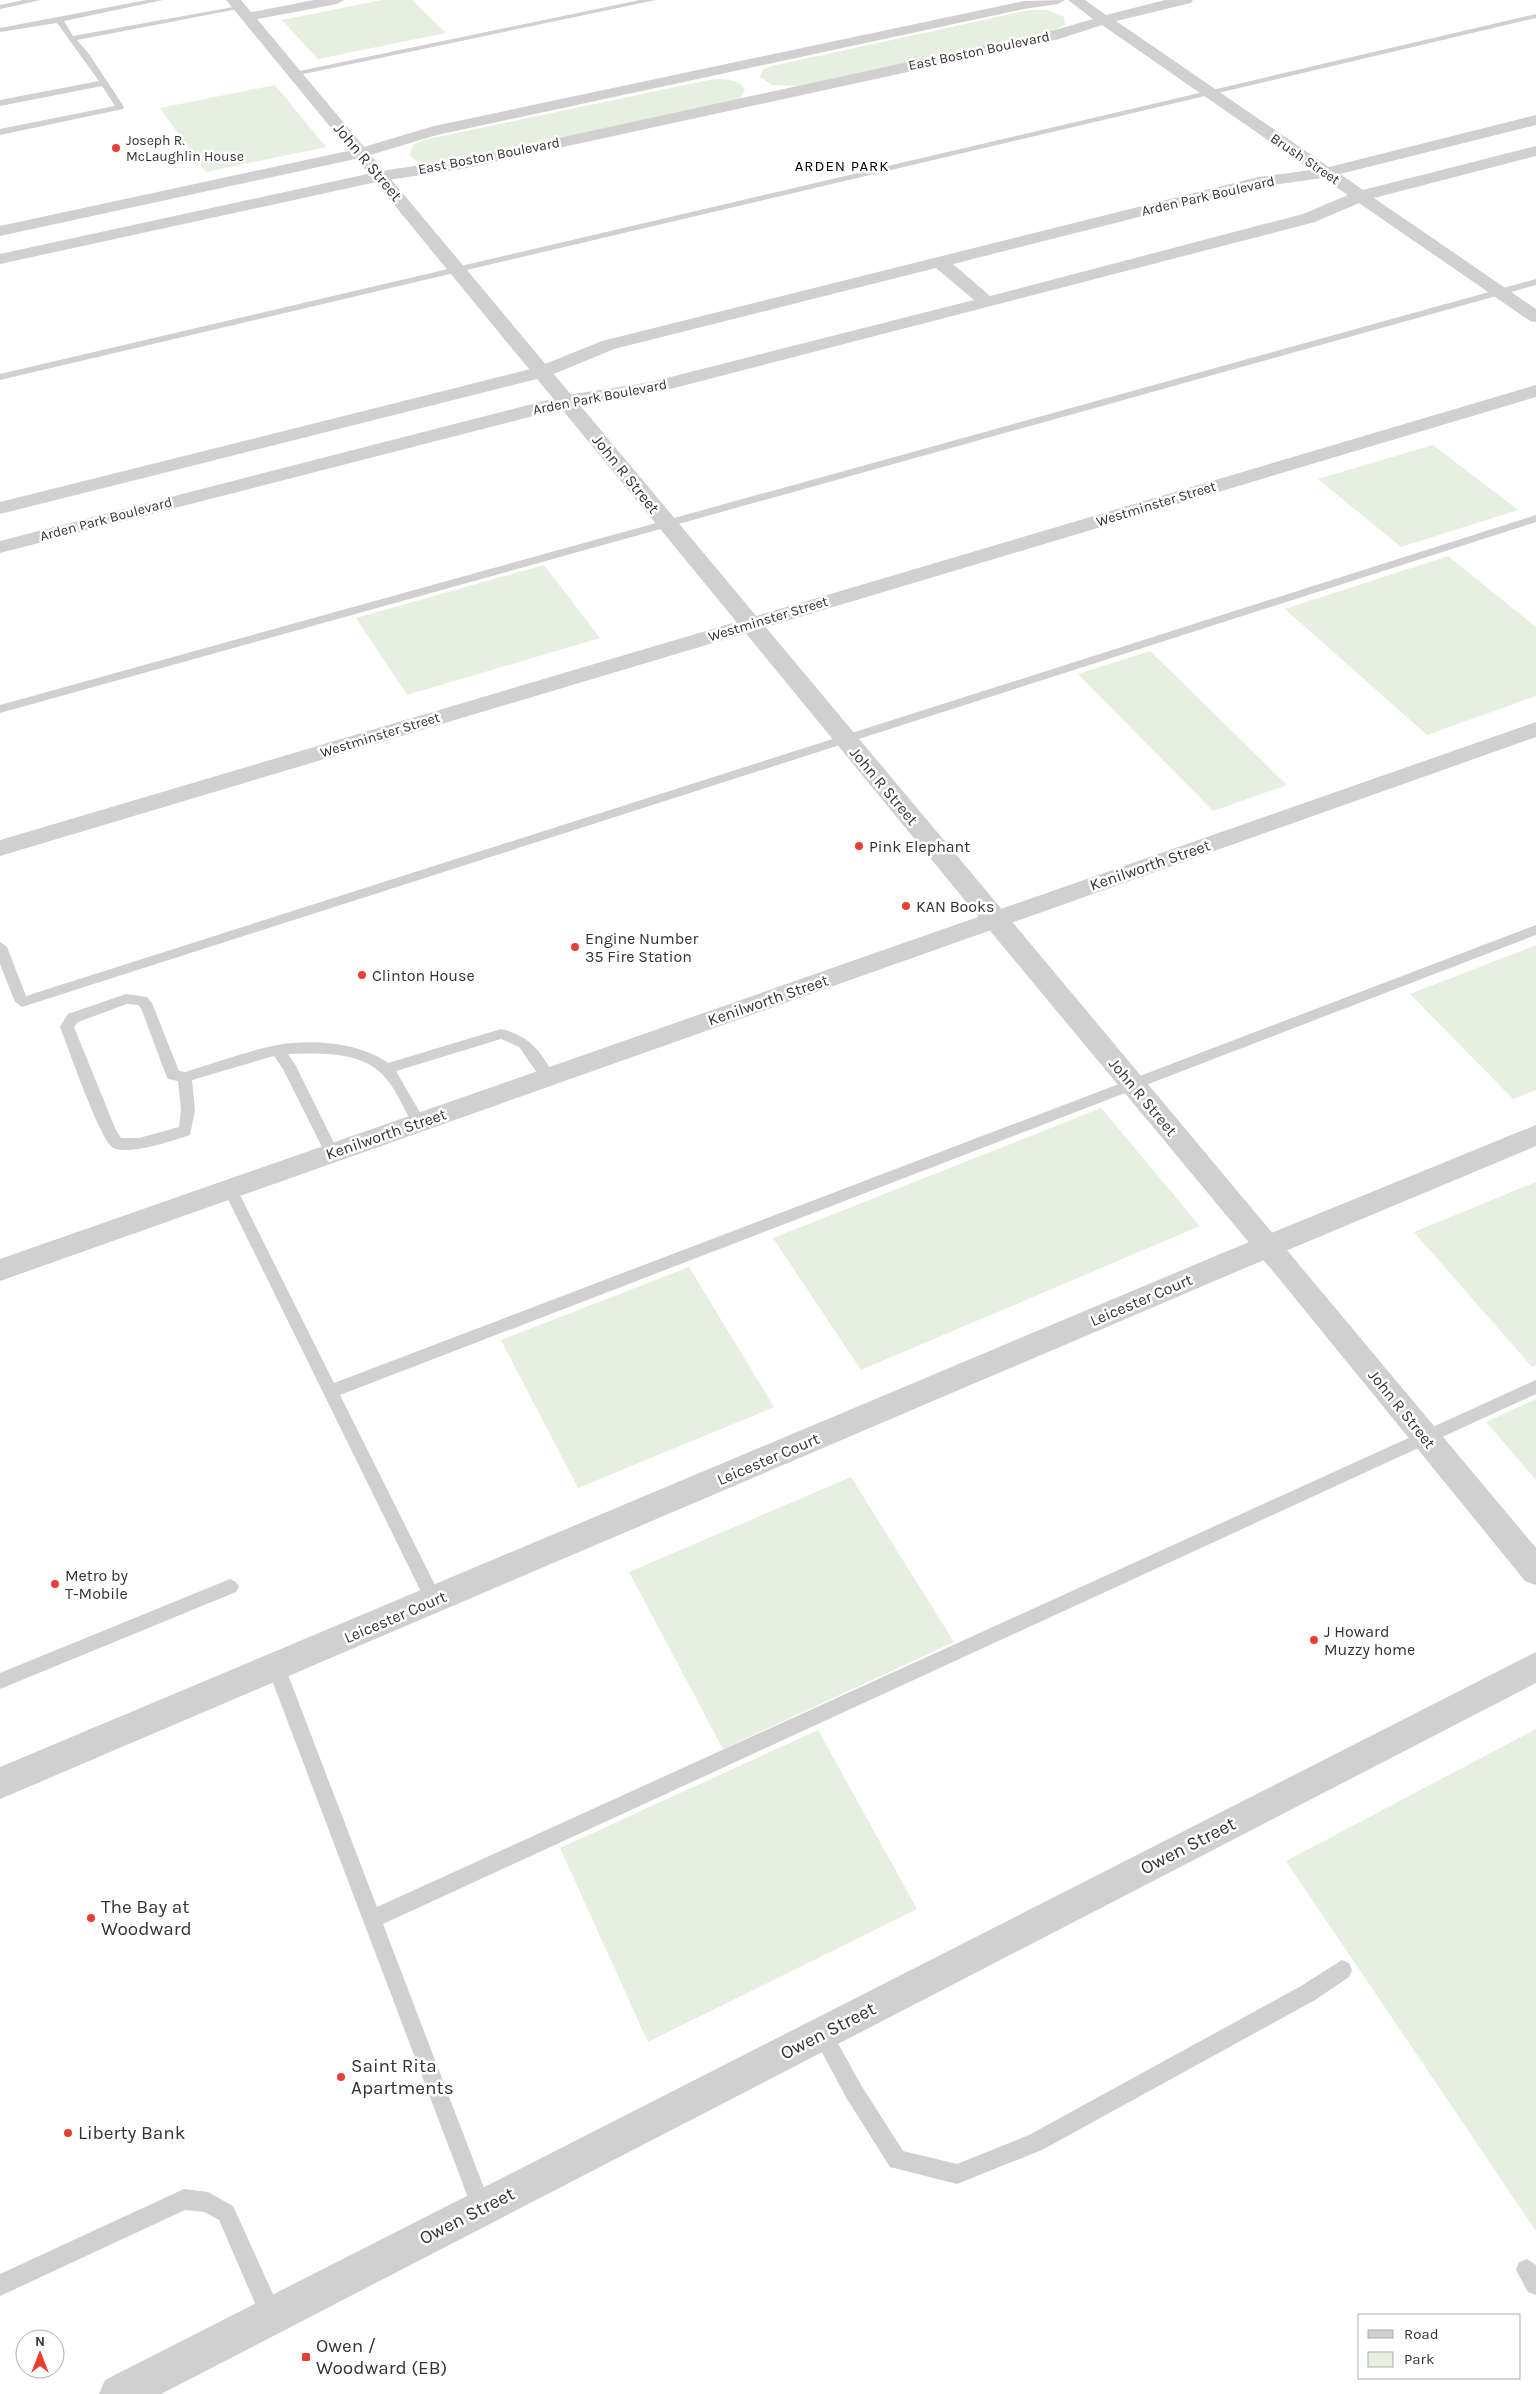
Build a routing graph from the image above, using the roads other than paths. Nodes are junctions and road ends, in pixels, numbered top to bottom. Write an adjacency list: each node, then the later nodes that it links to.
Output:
1 (37, 0): 8 (lane)
2 (159, 0): 11 (lane)
3 (337, 0): 9 (street)
4 (652, 0): 16 (lane)
5 (1058, 0): 15 (street, East Boston Boulevard)
6 (1075, 0): 12 (street, Brush Street)
7 (1186, 0): 12 (street, East Boston Boulevard)
8 (0, 7)
9 (240, 9): 14 (lane); 16 (street, John R Street)
10 (1536, 16): 18 (lane)
11 (59, 20): 13 (lane); 14 (lane)
12 (1105, 21): 18 (street, Brush Street); 19 (street, East Boston Boulevard)
13 (0, 30)
14 (70, 40): 17 (lane)
15 (734, 67): 19 (street); 24 (street, East Boston Boulevard)
16 (294, 73): 24 (street, John R Street)
17 (104, 83): 20 (lane); 22 (lane)
18 (1209, 93): 25 (street, Brush Street); 33 (lane)
19 (770, 97): 26 (street, East Boston Boulevard)
20 (0, 103)
21 (1536, 120): 25 (street, Arden Park Boulevard)
22 (0, 132)
23 (1536, 151): 27 (street, Arden Park Boulevard)
24 (360, 153): 26 (street, John R Street); 28 (street, East Boston Boulevard)
25 (1325, 173): 27 (street, Brush Street); 32 (street, Arden Park Boulevard)
26 (381, 176): 30 (street, East Boston Boulevard); 33 (street, John R Street)
27 (1360, 196): 35 (street, Brush Street); 36 (street, Arden Park Boulevard)
28 (46, 221): 29 (street, East Boston Boulevard); 30 (street)
29 (0, 231)
30 (61, 245): 31 (street, East Boston Boulevard)
31 (0, 259)
32 (940, 262): 36 (street); 38 (street, Arden Park Boulevard)
33 (458, 269): 38 (street, John R Street); 39 (lane)
34 (1536, 282): 35 (lane)
35 (1499, 292): 37 (street, Brush Street); 46 (lane)
36 (987, 302): 41 (street, Arden Park Boulevard)
37 (1536, 318)
38 (542, 372): 41 (street, John R Street); 42 (street, Arden Park Boulevard)
39 (0, 377)
40 (1536, 391): 48 (street, Westminster Street)
41 (567, 401): 43 (street, Arden Park Boulevard); 46 (street, John R Street)
42 (192, 460): 43 (street); 44 (street, Arden Park Boulevard)
43 (212, 491): 47 (street, Arden Park Boulevard)
44 (0, 508)
45 (1536, 518): 51 (lane)
46 (667, 524): 48 (street, John R Street); 49 (lane)
47 (0, 547)
48 (750, 625): 51 (street, John R Street); 52 (street, Westminster Street)
49 (0, 709)
50 (1536, 729): 53 (street, Kenilworth Street)
51 (845, 739): 53 (street, John R Street); 55 (lane)
52 (0, 848)
53 (995, 920): 59 (street, Kenilworth Street); 60 (street, John R Street)
54 (1536, 930): 60 (lane)
55 (0, 947)
56 (277, 1050): 57 (lane); 58 (lane); 63 (lane)
57 (386, 1069): 59 (lane); 61 (lane)
58 (185, 1077): 58 (lane)
59 (548, 1077): 61 (street, Kenilworth Street)
60 (1132, 1083): 65 (street, John R Street); 68 (lane)
61 (419, 1123): 63 (street, Kenilworth Street)
62 (1536, 1135): 65 (street, Leicester Court)
63 (332, 1153): 64 (street, Kenilworth Street)
64 (230, 1189): 66 (street, Kenilworth Street); 68 (lane)
65 (1269, 1246): 69 (street, John R Street); 72 (street, Leicester Court)
66 (0, 1270)
67 (1536, 1387): 69 (lane)
68 (330, 1392): 72 (lane)
69 (1425, 1438): 70 (street, John R Street); 77 (lane)
70 (1536, 1571)
71 (230, 1587): 75 (lane)
72 (434, 1601): 73 (street, Leicester Court)
73 (276, 1667): 76 (street, Leicester Court); 77 (lane)
74 (1536, 1667): 79 (street, Owen Street)
75 (0, 1681)
76 (0, 1783)
77 (372, 1919): 80 (lane)
78 (1342, 1970): 79 (lane)
79 (822, 2034): 80 (street, Owen Street)
80 (482, 2209): 82 (street, Owen Street)
81 (0, 2285): 82 (lane)
82 (272, 2316): 83 (street, Owen Street)
83 (118, 2394)

